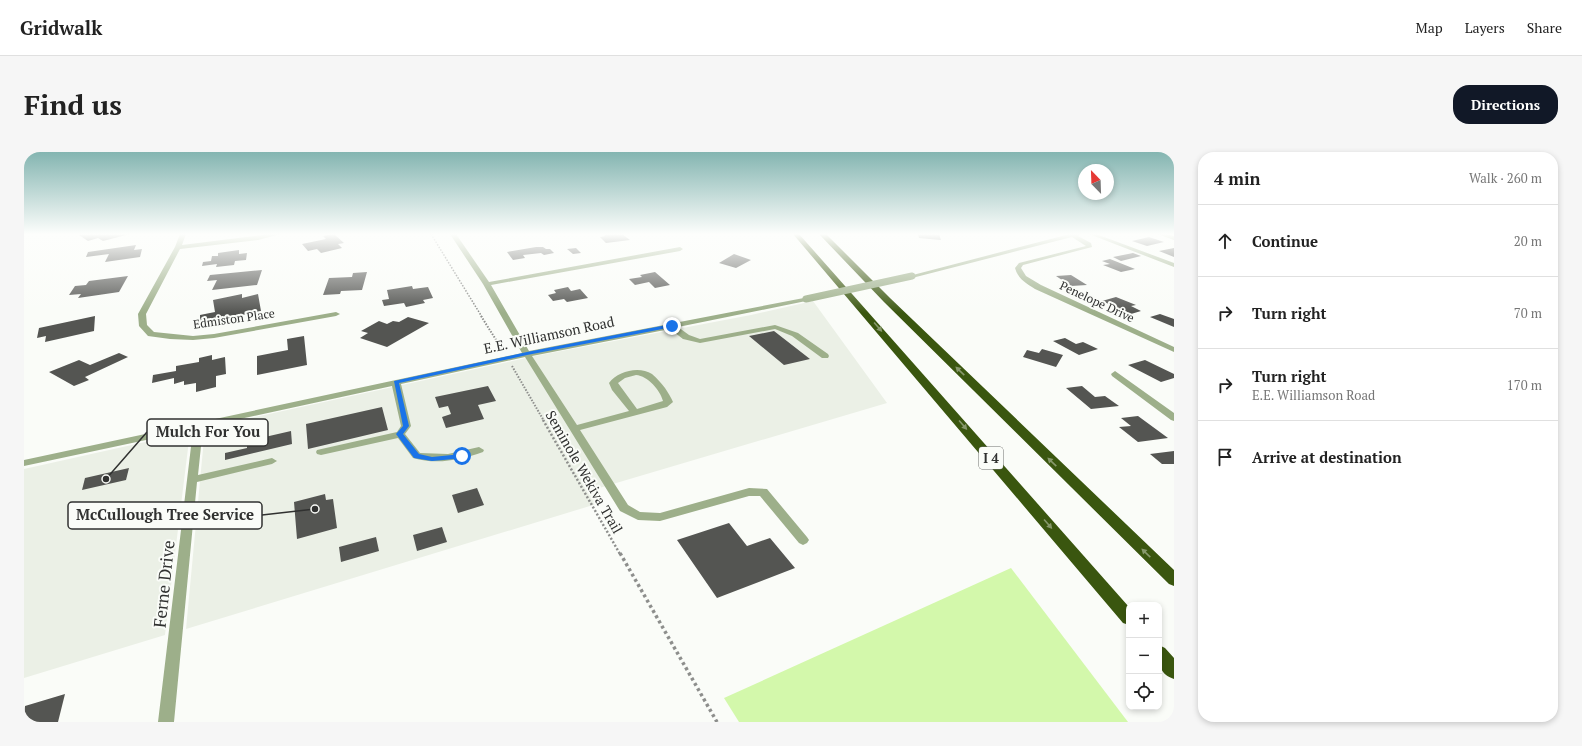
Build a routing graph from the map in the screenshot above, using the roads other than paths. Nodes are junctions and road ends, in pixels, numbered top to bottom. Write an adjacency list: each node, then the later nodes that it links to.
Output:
1 (171, 261): 11 (street, Edmiston Place)
2 (471, 261): 10 (street)
3 (616, 261): 10 (street)
4 (819, 261): 30 (highway, I 4, one-way to 30)
5 (849, 261): 29 (highway, one-way to 5)
6 (972, 261): 12 (street, E.E. Williamson Road, bridge)
7 (1034, 261): 13 (street, Penelope Drive)
8 (1162, 261): 9 (street)
9 (1174, 265)
10 (487, 284): 14 (street)
11 (336, 314)
12 (672, 326): 14 (street, E.E. Williamson Road); 15 (street)
13 (1174, 350)
14 (527, 354): 17 (street, E.E. Williamson Road); 21 (street)
15 (825, 356)
16 (1115, 374): 19 (street)
17 (396, 382): 20 (street, E.E. Williamson Road); 22 (street)
18 (635, 413): 18 (street); 21 (street)
19 (1174, 418)
20 (198, 425): 26 (street, E.E. Williamson Road); 27 (street, Ferne Drive)
21 (574, 429): 28 (street)
22 (400, 434): 23 (street); 24 (street)
23 (479, 450)
24 (321, 452)
25 (272, 461): 27 (street)
26 (24, 463)
27 (192, 480): 33 (street, Ferne Drive)
28 (803, 540)
29 (1174, 580)
30 (1126, 615)
31 (1162, 657): 32 (highway)
32 (1174, 671)
33 (166, 722)

